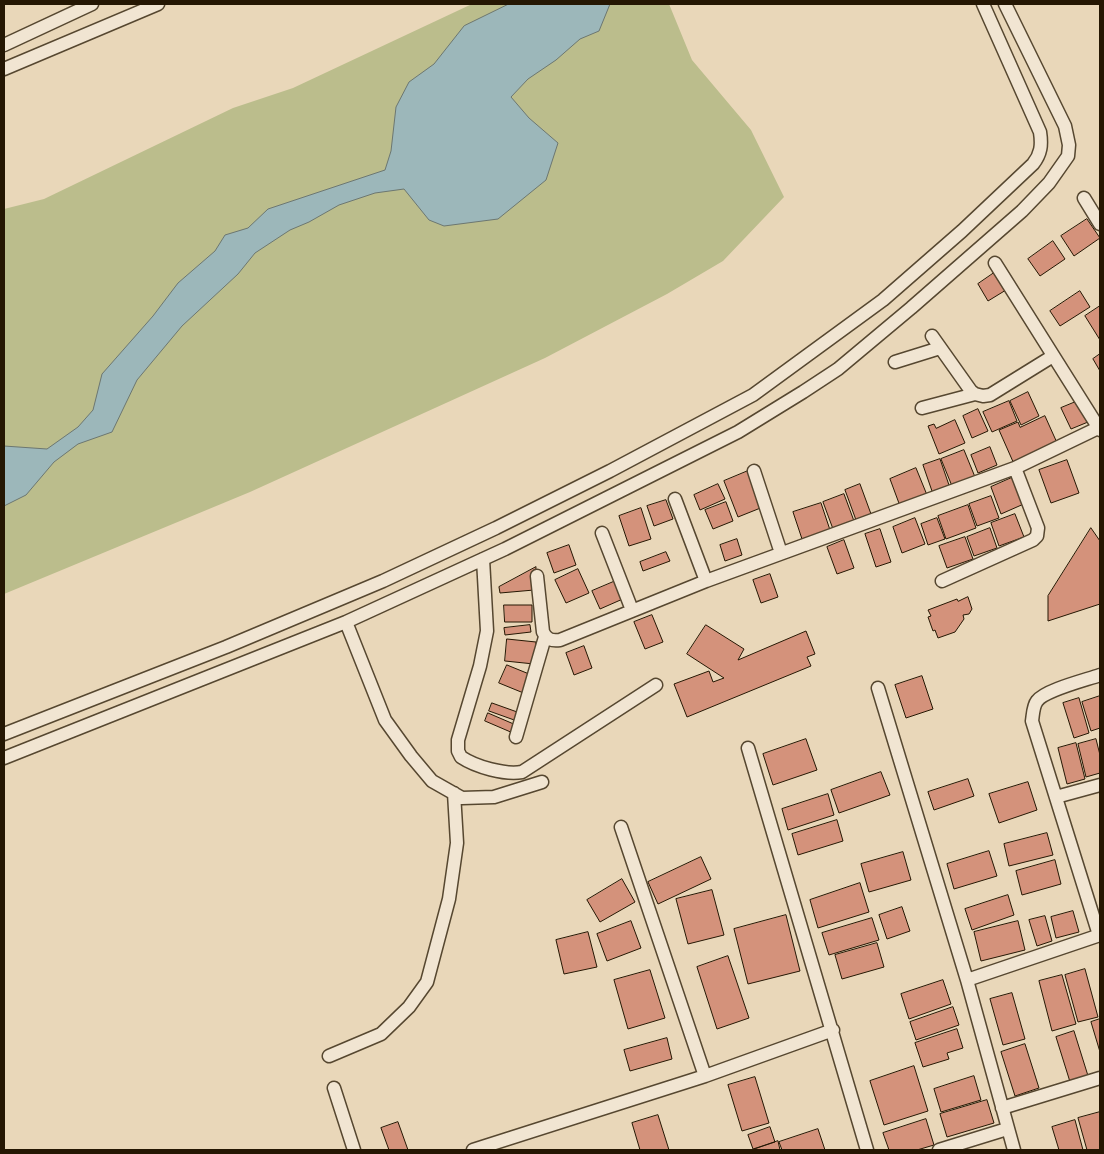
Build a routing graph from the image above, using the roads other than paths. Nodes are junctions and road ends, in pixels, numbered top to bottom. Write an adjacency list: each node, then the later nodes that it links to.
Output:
1 (92, 4): 5 (street)
2 (158, 4): 6 (street)
3 (982, 4): 20 (street)
4 (1005, 4): 22 (street)
5 (4, 45)
6 (4, 69)
7 (1084, 198): 8 (street)
8 (1100, 224)
9 (995, 263): 12 (street)
10 (932, 336): 11 (street)
11 (940, 348): 13 (street); 14 (street)
12 (1053, 356): 14 (street); 16 (street)
13 (895, 362)
14 (975, 394): 15 (street)
15 (922, 408)
16 (1099, 429): 17 (street)
17 (1014, 468): 23 (street); 27 (street)
18 (754, 471): 23 (street)
19 (675, 499): 26 (street)
20 (496, 528): 22 (street); 34 (street)
21 (602, 533): 28 (street)
22 (505, 549): 24 (street)
23 (781, 553): 26 (street)
24 (483, 559): 29 (street); 32 (street)
25 (537, 576): 30 (street)
26 (706, 581): 28 (street)
27 (942, 581)
28 (632, 610): 30 (street)
29 (346, 622): 37 (street); 40 (street)
30 (546, 637): 35 (street)
31 (1100, 675): 41 (street)
32 (656, 685)
33 (878, 688): 44 (street)
34 (4, 734)
35 (516, 737)
36 (748, 748): 45 (street)
37 (4, 758)
38 (542, 782): 40 (street)
39 (1100, 785): 41 (street)
40 (454, 793): 46 (street)
41 (1056, 797): 43 (street)
42 (621, 827): 47 (street)
43 (1100, 935): 44 (street)
44 (967, 980): 50 (street)
45 (833, 1030): 47 (street); 54 (street)
46 (329, 1056)
47 (705, 1076): 53 (street)
48 (1100, 1078): 50 (street)
49 (334, 1088): 52 (street)
50 (1002, 1108): 51 (street)
51 (1007, 1129): 55 (street); 56 (street)
52 (354, 1150)
53 (473, 1150)
54 (867, 1150)
55 (939, 1150)
56 (1014, 1150)

